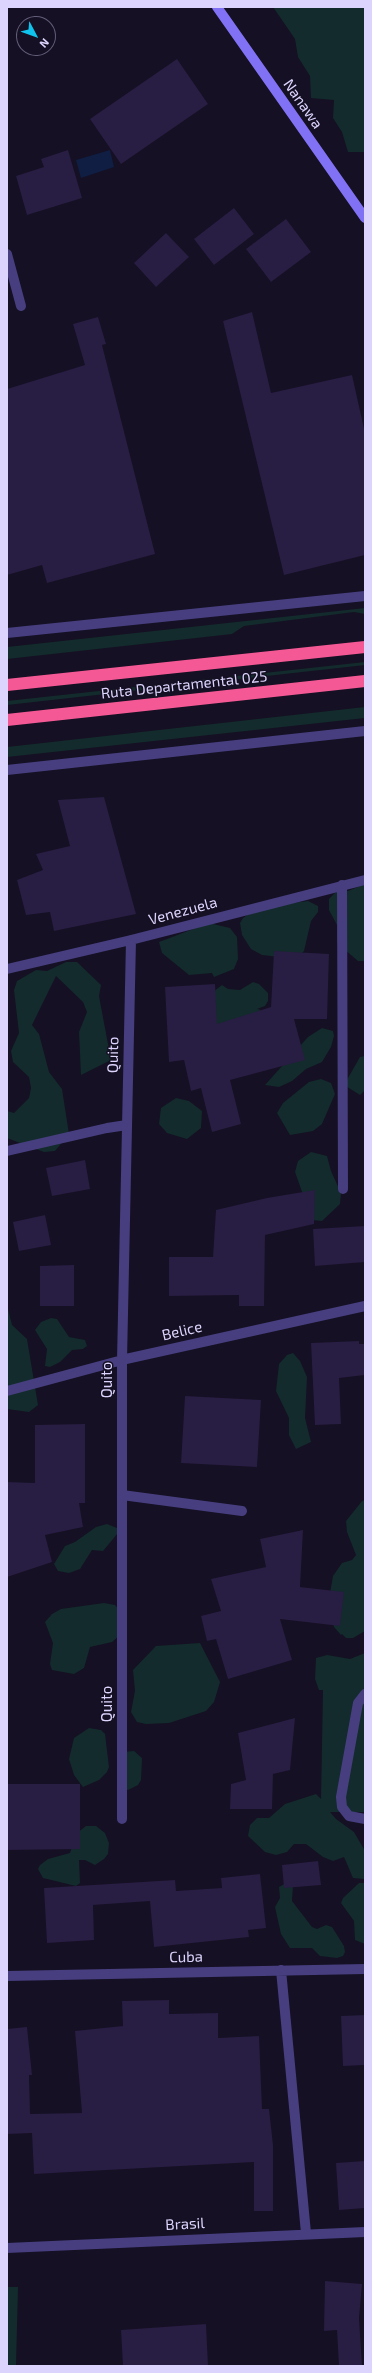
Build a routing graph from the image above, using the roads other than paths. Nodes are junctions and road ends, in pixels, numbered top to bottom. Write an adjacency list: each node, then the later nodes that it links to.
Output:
1 (217, 7): 2 (street, Nanawa)
2 (365, 218)
3 (7, 254): 4 (street)
4 (21, 306)
5 (365, 596): 6 (street)
6 (7, 633)
7 (365, 647): 9 (highway, Ruta Departamental 025)
8 (365, 681): 10 (highway, Ruta Departamental 025)
9 (7, 685)
10 (7, 720)
11 (365, 730): 12 (street)
12 (7, 770)
13 (365, 880): 14 (street, Venezuela)
14 (342, 886): 15 (street, Venezuela); 19 (street)
15 (131, 940): 16 (street, Venezuela); 17 (street, Quito)
16 (7, 969)
17 (127, 1125): 18 (street); 21 (street, Quito)
18 (7, 1151)
19 (343, 1189)
20 (365, 1306): 21 (street, Belice)
21 (122, 1360): 22 (street, Belice); 23 (street, Quito)
22 (7, 1391)
23 (122, 1495): 24 (street); 26 (street, Quito)
24 (242, 1511)
25 (365, 1694): 27 (street)
26 (122, 1819)
27 (365, 1819)
28 (365, 1969): 29 (street, Cuba)
29 (282, 1970): 30 (street, Cuba); 32 (street)
30 (7, 1976)
31 (365, 2232): 32 (street, Brasil)
32 (306, 2233): 33 (street, Brasil)
33 (7, 2248)

